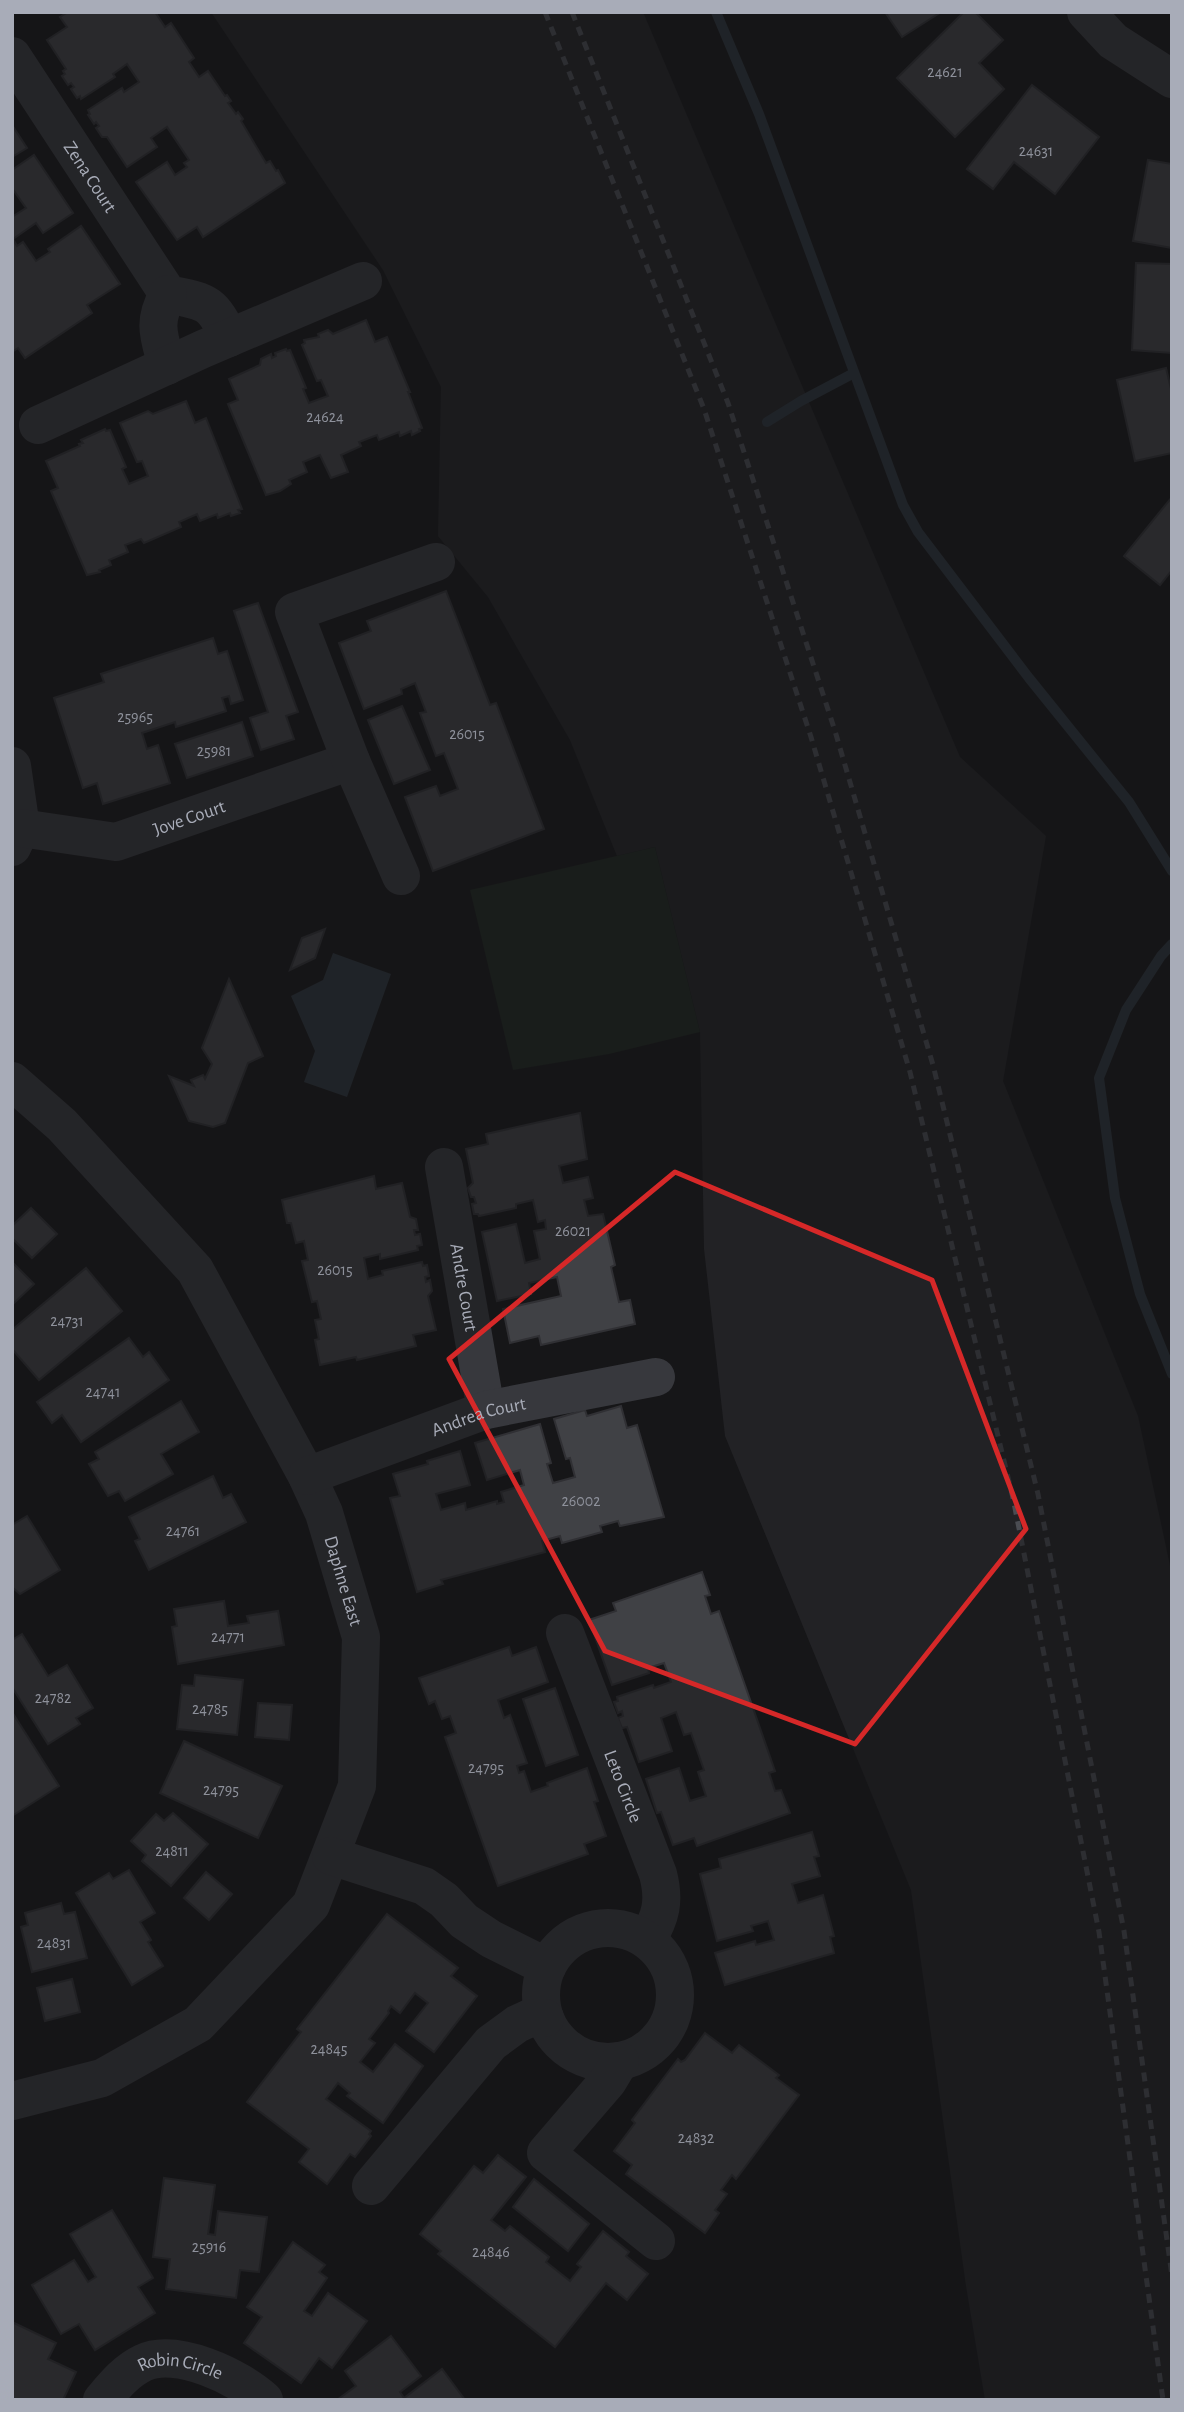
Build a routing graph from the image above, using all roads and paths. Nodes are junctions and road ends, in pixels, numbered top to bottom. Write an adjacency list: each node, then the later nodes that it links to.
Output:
1 (1086, 12): 3 (street)
2 (12, 56): 5 (street, Zena Court)
3 (1172, 79)
4 (363, 281): 6 (street)
5 (168, 294): 6 (street); 7 (street)
6 (229, 338): 7 (street)
7 (167, 366): 8 (street)
8 (38, 425)
9 (436, 562): 10 (street)
10 (351, 761): 12 (street, Jove Court); 13 (street)
11 (12, 766): 12 (street)
12 (17, 838)
13 (401, 876)
14 (12, 1081): 18 (street, Daphne East)
15 (444, 1167): 17 (street, Andre Court)
16 (656, 1377): 17 (street, Andrea Court)
17 (486, 1410): 18 (street, Andrea Court)
18 (307, 1476): 20 (street, Daphne East)
19 (565, 1633): 21 (street, Leto Circle)
20 (331, 1856): 22 (street); 25 (street, Daphne East)
21 (647, 1940): 22 (street); 24 (street)
22 (547, 1967): 23 (street)
23 (545, 2018): 24 (street); 26 (street)
24 (620, 2061): 27 (street)
25 (12, 2101)
26 (371, 2186)
27 (656, 2241)
28 (102, 2400): 29 (street, Robin Circle)
29 (264, 2400)

